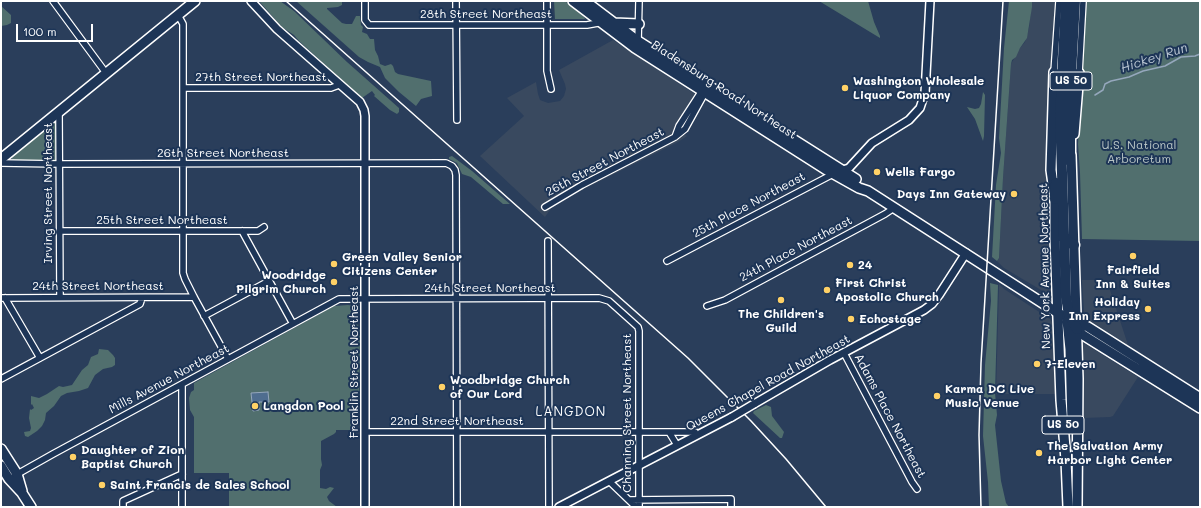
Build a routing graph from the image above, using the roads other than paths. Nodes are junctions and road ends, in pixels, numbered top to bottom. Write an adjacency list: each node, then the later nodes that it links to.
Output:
1 (53, 1): 23 (street)
2 (195, 1): 15 (main road)
3 (251, 1): 25 (street, Franklin Street Northeast)
4 (365, 1): 19 (street, 28th Street Northeast)
5 (456, 1): 19 (street)
6 (547, 1): 20 (street)
7 (573, 1): 16 (main road, Bladensburg Road Northeast)
8 (585, 1): 16 (main road, Bladensburg Road Northeast)
9 (639, 1): 18 (street)
10 (930, 1): 38 (street)
11 (1059, 1): 22 (street)
12 (1066, 1): 29 (highway, New York Avenue Northeast / US 50)
13 (1075, 1): 33 (highway, US 50)
14 (1083, 1): 24 (street)
15 (178, 15): 23 (main road); 26 (street)
16 (602, 20): 17 (main road, Bladensburg Road Northeast); 20 (street, 28th Street Northeast); 21 (main road, Bladensburg Road Northeast)
17 (613, 23): 18 (main road); 21 (main road, Bladensburg Road Northeast)
18 (639, 24): 21 (street)
19 (456, 25): 20 (street, 28th Street Northeast); 31 (street)
20 (547, 25): 28 (street)
21 (637, 45): 27 (main road, Bladensburg Road Northeast)
22 (1054, 72): 39 (main road)
23 (106, 73): 30 (main road)
24 (1079, 73): 33 (main road)
25 (339, 84): 26 (street, 27th Street Northeast); 35 (street, Franklin Street Northeast)
26 (183, 88): 37 (street)
27 (705, 88): 38 (main road, Bladensburg Road Northeast); 40 (street, 26th Street Northeast)
28 (551, 89)
29 (1060, 111): 39 (highway, New York Avenue Northeast / US 50); 46 (highway)
30 (59, 112): 32 (main road); 36 (street, Irving Street Northeast)
31 (457, 120)
32 (1, 159)
33 (1070, 161): 48 (main road, US 50)
34 (1, 163): 36 (street, 26th Street Northeast)
35 (365, 163): 37 (street, 26th Street Northeast); 58 (street, Franklin Street Northeast); 59 (street, 26th Street Northeast)
36 (59, 164): 37 (street, 26th Street Northeast); 43 (street, Irving Street Northeast)
37 (183, 164): 44 (street)
38 (837, 172): 41 (main road, Bladensburg Road Northeast); 50 (street, 25th Place Northeast)
39 (1055, 199): 61 (main road, New York Avenue Northeast / US 50)
40 (545, 207)
41 (894, 208): 49 (main road, Bladensburg Road Northeast); 60 (street, 24th Place Northeast)
42 (264, 227): 45 (street, 25th Street Northeast)
43 (60, 231): 44 (street, 25th Street Northeast); 52 (street, Irving Street Northeast)
44 (183, 231): 45 (street, 25th Street Northeast); 53 (street)
45 (242, 231): 51 (street)
46 (1063, 238): 48 (highway); 64 (highway)
47 (548, 240): 56 (street)
48 (1074, 245): 64 (main road, US 50)
49 (966, 253): 61 (main road, Bladensburg Road Northeast); 66 (street, Queens Chapel Road Northeast)
50 (668, 260)
51 (269, 281): 62 (street); 65 (street)
52 (60, 297): 54 (street, 24th Street Northeast); 55 (street, 24th Street Northeast)
53 (194, 297): 55 (street, 24th Street Northeast); 62 (street)
54 (3, 298): 67 (street)
55 (142, 298): 67 (street)
56 (548, 298): 59 (street, 24th Street Northeast); 63 (street, 24th Street Northeast); 76 (street)
57 (339, 299): 58 (street, 24th Street Northeast); 65 (street, Mills Avenue Northeast)
58 (365, 299): 59 (street, 24th Street Northeast); 74 (street, Franklin Street Northeast)
59 (457, 299): 75 (street)
60 (707, 306)
61 (1058, 313): 64 (main road, Bladensburg Road Northeast); 69 (main road, New York Avenue Northeast / US 50)
62 (204, 316): 68 (street)
63 (633, 322): 77 (street, Channing Street Northeast)
64 (1073, 322): 70 (main road); 73 (main road, Bladensburg Road Northeast); 80 (main road, US 50)
65 (293, 324): 68 (street, Mills Avenue Northeast)
66 (844, 353): 81 (street, Queens Chapel Road Northeast, bridge); 91 (street, Adams Place Northeast)
67 (40, 358): 71 (street)
68 (228, 359): 72 (street, Mills Avenue Northeast)
69 (1060, 359): 70 (main road); 84 (main road, New York Avenue Northeast / US 50)
70 (1070, 359): 80 (main road)
71 (1, 379)
72 (182, 385): 87 (street, Mills Avenue Northeast); 88 (street)
73 (1199, 404)
74 (365, 432): 75 (street, 22nd Street Northeast); 98 (street, Franklin Street Northeast)
75 (457, 432): 76 (street, 22nd Street Northeast); 99 (street)
76 (548, 432): 77 (street, 22nd Street Northeast); 100 (street)
77 (638, 432): 78 (street, 22nd Street Northeast); 85 (street, Channing Street Northeast)
78 (669, 432): 79 (street, 22nd Street Northeast); 81 (street)
79 (695, 432)
80 (1077, 441): 83 (main road, US 50)
81 (677, 445): 85 (street, Queens Chapel Road Northeast)
82 (1, 449): 87 (main road)
83 (1077, 450): 84 (main road); 105 (main road, US 50)
84 (1065, 451): 104 (main road, New York Avenue Northeast / US 50)
85 (639, 465): 90 (street, Queens Chapel Road Northeast); 94 (street, Channing Street Northeast)
86 (1, 466): 89 (main road)
87 (17, 474): 89 (street, Mills Avenue Northeast); 92 (main road)
88 (182, 474): 95 (street); 97 (street)
89 (9, 479): 92 (main road)
90 (609, 481): 93 (street); 101 (street, Queens Chapel Road Northeast)
91 (917, 489)
92 (22, 493): 96 (main road)
93 (629, 500): 94 (street); 102 (street)
94 (639, 500): 102 (street, Channing Street Northeast); 103 (street)
95 (122, 504)
96 (31, 507)
97 (182, 507)
98 (365, 507)
99 (456, 507)
100 (549, 507)
101 (559, 507)
102 (638, 507)
103 (731, 507)
104 (1068, 507)
105 (1077, 507)

